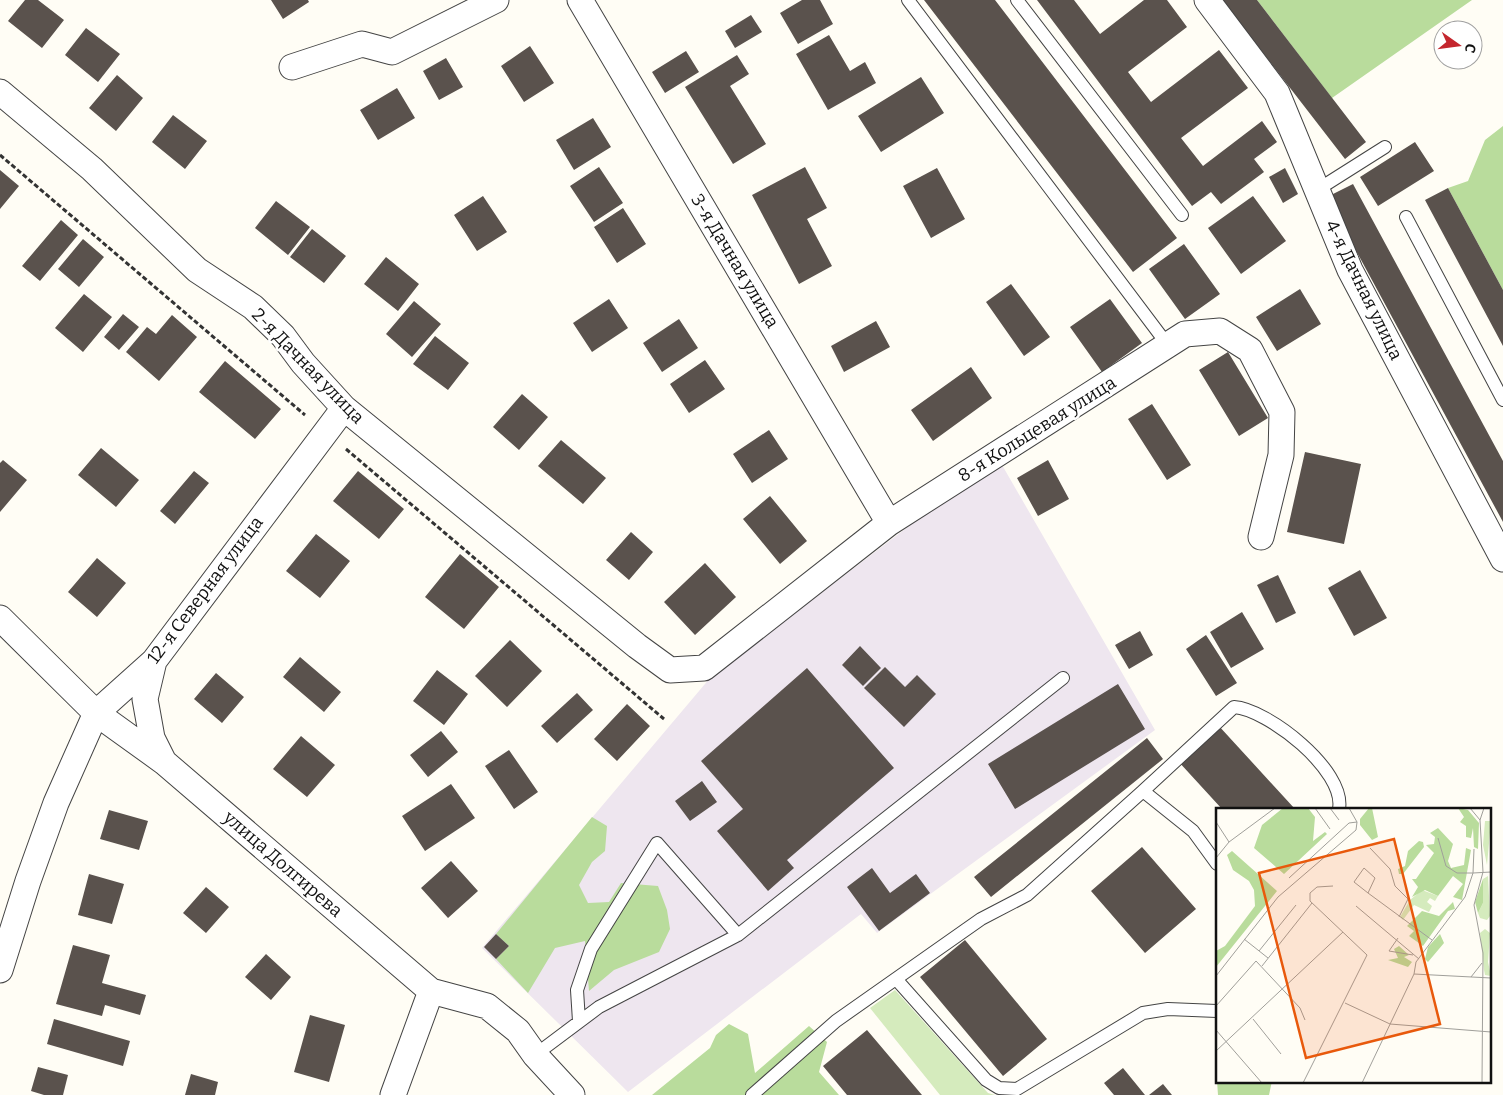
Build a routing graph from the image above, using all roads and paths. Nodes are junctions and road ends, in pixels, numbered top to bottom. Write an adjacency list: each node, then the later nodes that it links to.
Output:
1 (496, 0): 6 (street)
2 (580, 0): 15 (street, 3-я Дачная улица)
3 (908, 0): 12 (lane)
4 (1017, 0): 10 (lane)
5 (1207, 0): 9 (street, 4-я Дачная улица)
6 (292, 67)
7 (0, 92): 14 (street, 2-я Дачная улица)
8 (1385, 147): 9 (lane)
9 (1317, 190): 17 (street, 4-я Дачная улица)
10 (1182, 215)
11 (1406, 217): 13 (lane)
12 (1167, 344): 15 (street, 8-я Кольцевая улица); 16 (street, 8-я Кольцевая улица)
13 (1503, 400)
14 (344, 408): 19 (street, 12-я Северная улица); 20 (street, 2-я Дачная улица)
15 (889, 523): 20 (street, 8-я Кольцевая улица)
16 (1261, 537)
17 (1503, 559)
18 (0, 618): 22 (street, улица Долгирева)
19 (154, 661): 22 (street, 12-я Северная улица); 23 (street)
20 (670, 670)
21 (1063, 678): 27 (lane)
22 (96, 712): 23 (street, улица Долгирева); 28 (street, 12-я Северная улица)
23 (164, 762): 30 (street, улица Долгирева)
24 (1143, 791): 25 (lane); 26 (lane); 29 (lane)
25 (1339, 808)
26 (1216, 863)
27 (738, 935): 32 (lane); 32 (lane)
28 (0, 970)
29 (896, 979): 31 (lane); 36 (lane)
30 (431, 991): 33 (street, улица Долгирева); 34 (street)
31 (1216, 1011)
32 (579, 1021): 33 (lane)
33 (535, 1055): 35 (street, улица Долгирева)
34 (393, 1095)
35 (572, 1095)
36 (752, 1095)

